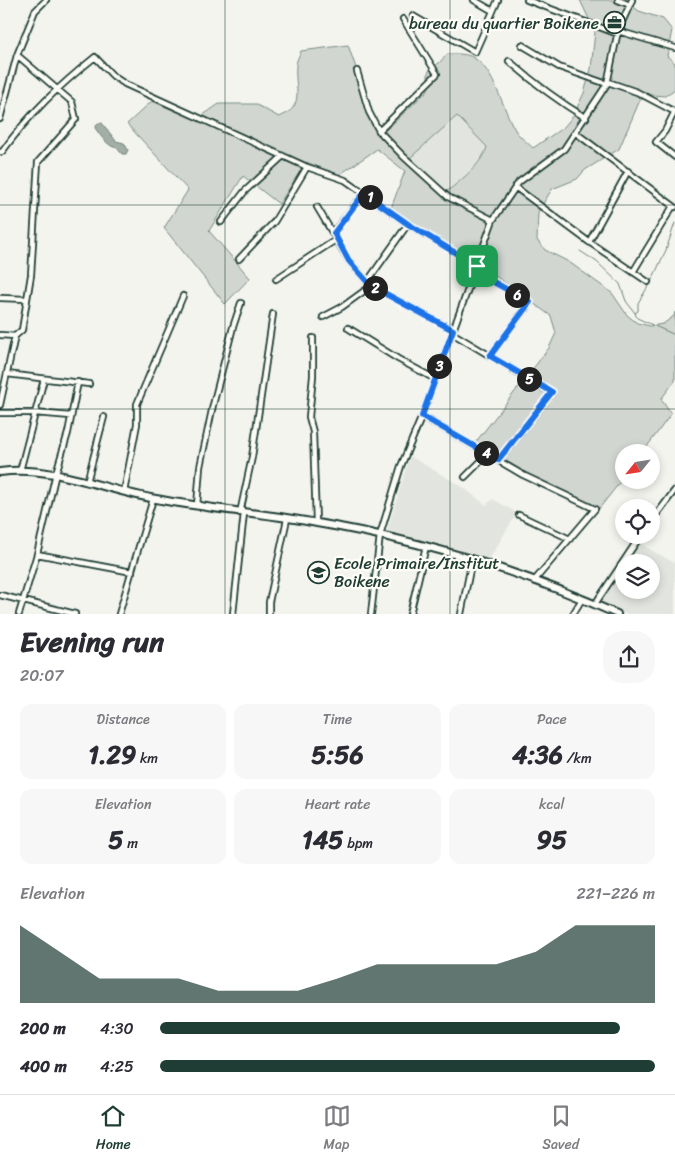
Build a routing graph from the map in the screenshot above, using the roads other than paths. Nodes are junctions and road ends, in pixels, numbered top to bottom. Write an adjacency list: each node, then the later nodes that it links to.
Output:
1 (46, 0): 14 (street)
2 (474, 0): 8 (street)
3 (498, 0): 8 (street)
4 (527, 0): 6 (street)
5 (618, 0): 7 (street)
6 (541, 2): 11 (street)
7 (631, 2): 11 (street)
8 (493, 11): 9 (street)
9 (414, 16)
10 (403, 19): 22 (street)
11 (618, 32): 13 (street); 17 (street)
12 (522, 45): 17 (street)
13 (675, 48)
14 (17, 55): 18 (street); 21 (street)
15 (509, 60): 20 (street)
16 (357, 70): 22 (street)
17 (608, 83): 19 (street); 20 (street)
18 (57, 89): 24 (street); 25 (street); 48 (street)
19 (675, 111): 26 (street)
20 (586, 118): 23 (street)
21 (0, 119)
22 (379, 131): 33 (street)
23 (576, 133): 28 (street); 29 (street)
24 (0, 152)
25 (283, 156): 27 (street); 34 (street)
26 (675, 157)
27 (308, 167): 30 (street); 39 (street)
28 (628, 172): 32 (street); 38 (street)
29 (515, 187): 33 (street); 38 (street)
30 (364, 193): 35 (street); 36 (street)
31 (317, 206): 36 (street)
32 (674, 206): 42 (street)
33 (494, 220): 40 (street)
34 (221, 222)
35 (408, 224): 40 (street); 45 (street)
36 (334, 233): 37 (street)
37 (337, 239): 43 (street); 45 (street)
38 (589, 242): 42 (street)
39 (239, 259)
40 (477, 266): 41 (street)
41 (475, 272): 53 (street); 57 (street)
42 (633, 272): 44 (street)
43 (276, 279)
44 (648, 282)
45 (369, 284): 51 (street); 53 (street)
46 (183, 296): 77 (street)
47 (0, 298): 48 (street)
48 (27, 299): 55 (street)
49 (241, 303): 79 (street)
50 (273, 314): 81 (street)
51 (323, 317)
52 (348, 328): 60 (street)
53 (452, 332): 57 (street); 60 (street)
54 (0, 335): 55 (street)
55 (15, 336): 58 (street)
56 (313, 338): 84 (street)
57 (490, 356): 70 (street)
58 (7, 374): 59 (street); 63 (street)
59 (44, 378): 61 (street); 64 (street)
60 (434, 379): 67 (street)
61 (78, 382): 62 (street); 66 (street)
62 (89, 384)
63 (0, 406)
64 (35, 413): 65 (street); 66 (street); 71 (street)
65 (0, 414)
66 (72, 416): 73 (street)
67 (422, 416): 69 (street); 85 (street)
68 (104, 417): 75 (street)
69 (488, 454): 70 (street); 74 (street)
70 (498, 460): 86 (street)
71 (20, 471): 72 (highway); 73 (highway)
72 (0, 472)
73 (56, 474): 75 (highway); 89 (street)
74 (465, 477)
75 (88, 482): 77 (highway)
76 (675, 490): 80 (street)
77 (124, 492): 78 (highway)
78 (153, 498): 79 (highway); 91 (street)
79 (197, 506): 81 (highway)
80 (660, 510)
81 (242, 513): 83 (highway); 100 (street)
82 (519, 515): 86 (street)
83 (287, 519): 84 (highway); 101 (street)
84 (316, 522): 85 (highway)
85 (380, 535): 88 (highway); 102 (street)
86 (570, 539): 92 (street)
87 (635, 544): 96 (street)
88 (426, 546): 90 (highway); 103 (street)
89 (38, 554): 91 (street); 95 (street)
90 (472, 560): 92 (highway); 104 (street)
91 (132, 572): 99 (street)
92 (534, 581): 94 (highway)
93 (0, 595): 95 (street)
94 (582, 599): 96 (highway); 105 (street)
95 (23, 600): 97 (street); 98 (street)
96 (595, 604): 106 (highway)
97 (19, 614)
98 (75, 614)
99 (119, 614)
100 (234, 614)
101 (269, 614)
102 (371, 614)
103 (410, 614)
104 (461, 614)
105 (573, 614)
106 (617, 614)

